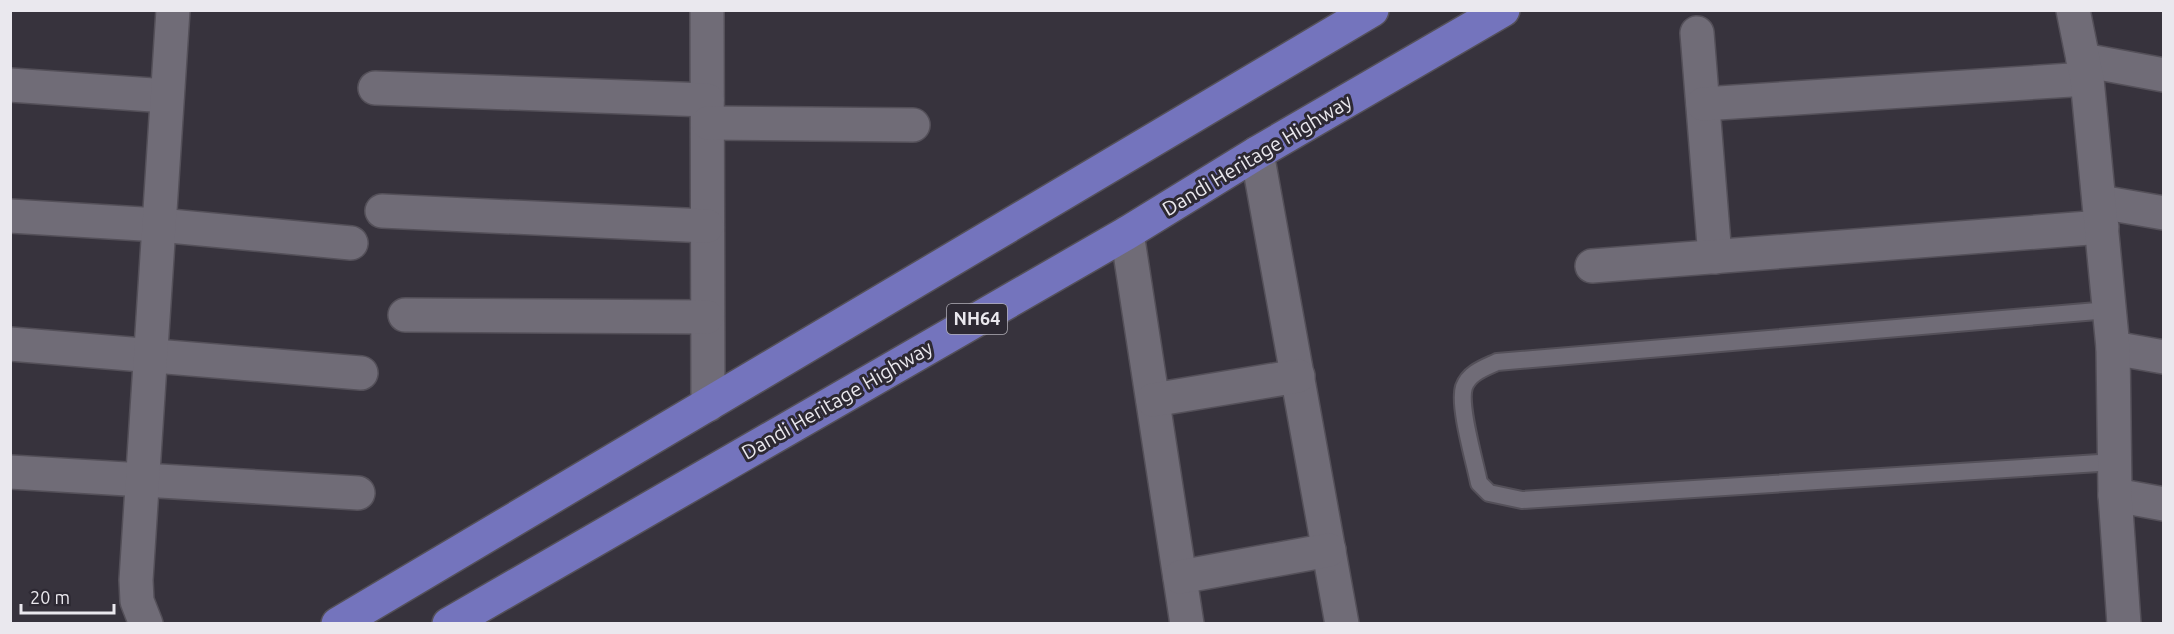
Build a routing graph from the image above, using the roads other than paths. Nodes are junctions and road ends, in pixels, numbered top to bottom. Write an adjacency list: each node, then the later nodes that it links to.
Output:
1 (173, 10): 11 (street)
2 (707, 10): 13 (street)
3 (1372, 10): 36 (main road)
4 (1503, 10): 15 (main road, Dandi Heritage Highway / NH64)
5 (2073, 10): 7 (street)
6 (1697, 33): 12 (street)
7 (2085, 69): 8 (street); 12 (street); 18 (street)
8 (2163, 75)
9 (10, 85): 11 (street)
10 (375, 88): 13 (street)
11 (167, 96): 20 (street)
12 (1703, 104): 24 (street)
13 (707, 112): 14 (street); 21 (street)
14 (913, 125)
15 (1257, 153): 22 (main road, Dandi Heritage Highway / NH64); 34 (street)
16 (382, 211): 21 (street)
17 (2163, 213): 18 (street)
18 (2101, 215): 24 (street); 26 (street)
19 (10, 216): 20 (street)
20 (159, 225): 23 (street); 31 (street)
21 (707, 226): 28 (street)
22 (1127, 233): 35 (street); 47 (main road, Dandi Heritage Highway / NH64)
23 (351, 243)
24 (1715, 257): 25 (street)
25 (1592, 267)
26 (2109, 310): 30 (street); 37 (lane)
27 (405, 315): 28 (street)
28 (707, 317): 36 (street)
29 (10, 345): 31 (street)
30 (2113, 348): 32 (street); 37 (street)
31 (150, 356): 33 (street); 39 (street)
32 (2163, 357)
33 (361, 373)
34 (1298, 376): 35 (street); 43 (street)
35 (1153, 400): 44 (street)
36 (708, 405): 46 (main road)
37 (2115, 462): 41 (street)
38 (10, 472): 39 (street)
39 (142, 481): 40 (street); 45 (street)
40 (358, 493)
41 (2115, 495): 42 (street); 50 (street)
42 (2163, 504)
43 (1329, 550): 44 (street); 49 (street)
44 (1180, 577): 48 (street)
45 (146, 624)
46 (338, 624)
47 (449, 624)
48 (1187, 624)
49 (1342, 624)
50 (2124, 624)

